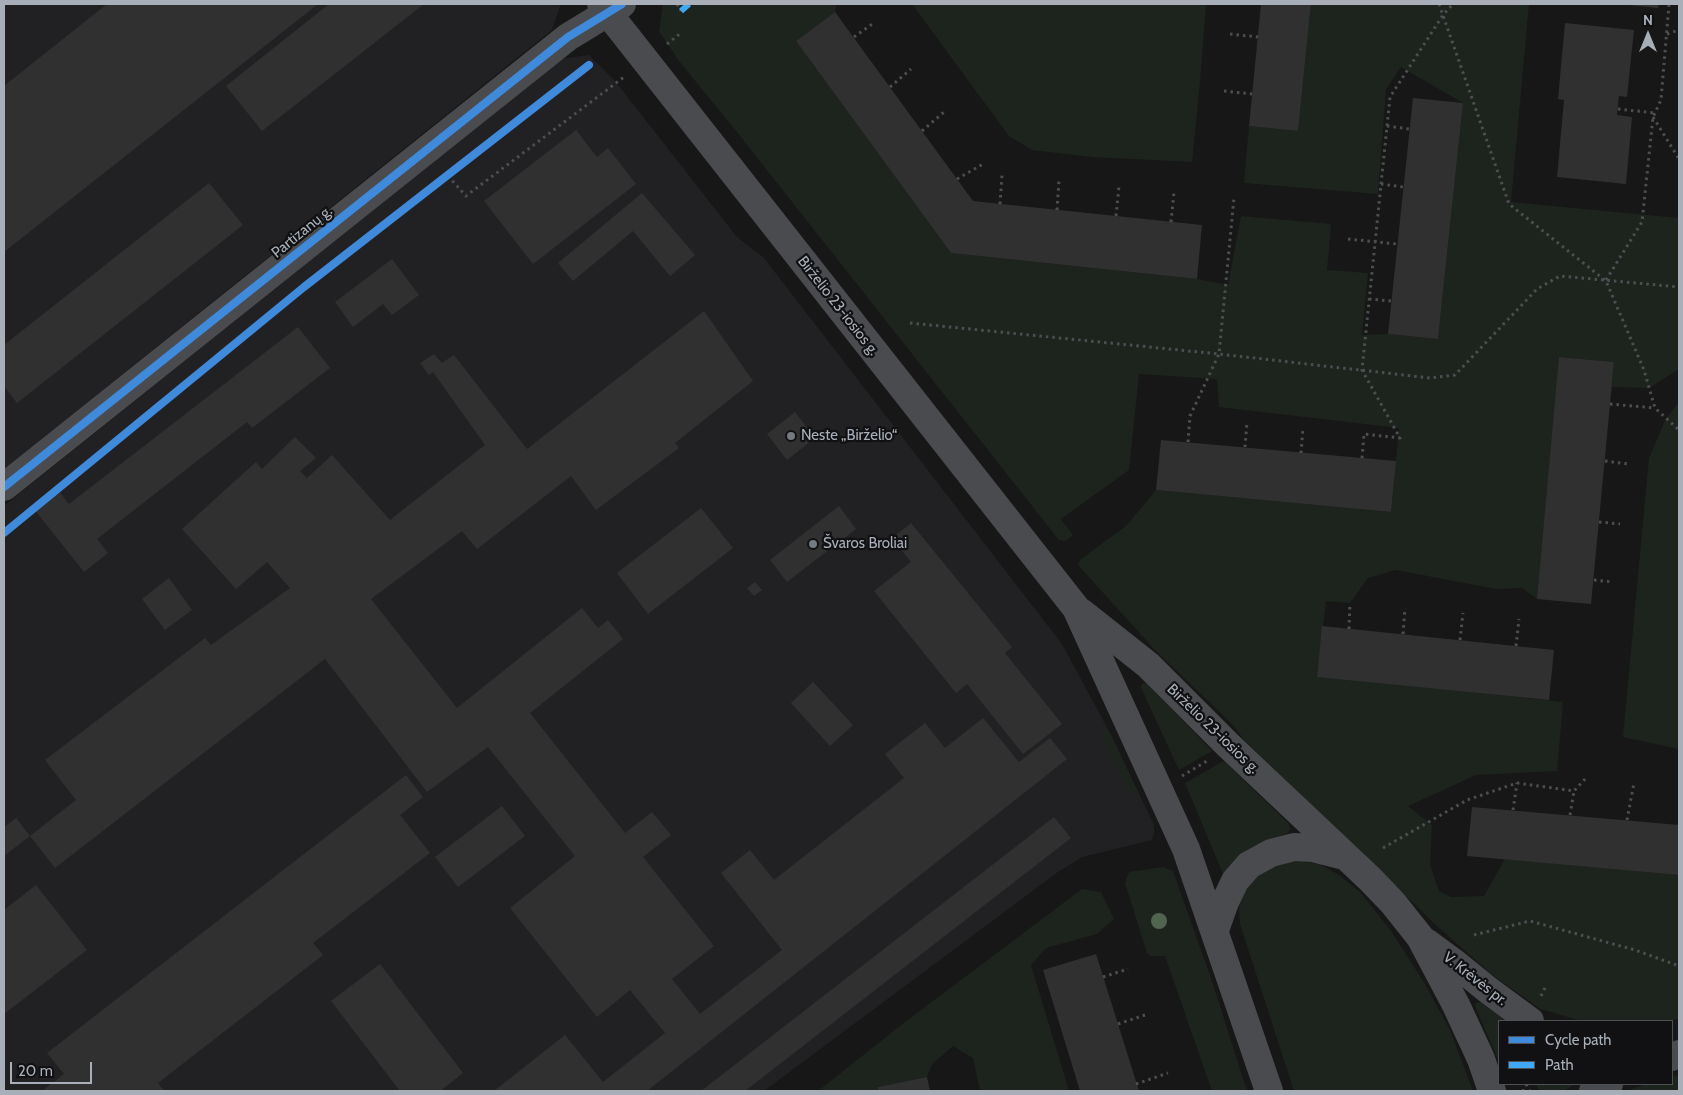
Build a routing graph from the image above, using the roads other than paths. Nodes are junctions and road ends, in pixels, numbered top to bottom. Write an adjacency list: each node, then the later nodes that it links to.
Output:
1 (610, 7): 2 (main road, Partizanų g.); 3 (main road, Birželio 23-iosios g.)
2 (4, 488)
3 (1076, 608): 4 (main road, Birželio 23-iosios g.); 5 (main road, Birželio 23-iosios g.)
4 (1148, 665): 5 (main road); 6 (main road, Birželio 23-iosios g.)
5 (1114, 690): 7 (main road, Birželio 23-iosios g.)
6 (1345, 856): 7 (main road); 8 (main road, Birželio 23-iosios g.)
7 (1215, 930): 11 (main road, Birželio 23-iosios g.)
8 (1420, 937): 9 (main road, V. Krėvės pr.); 12 (main road, Birželio 23-iosios g.)
9 (1529, 1020)
10 (1607, 1085): 13 (main road)
11 (1269, 1091)
12 (1492, 1091)
13 (1593, 1091)

